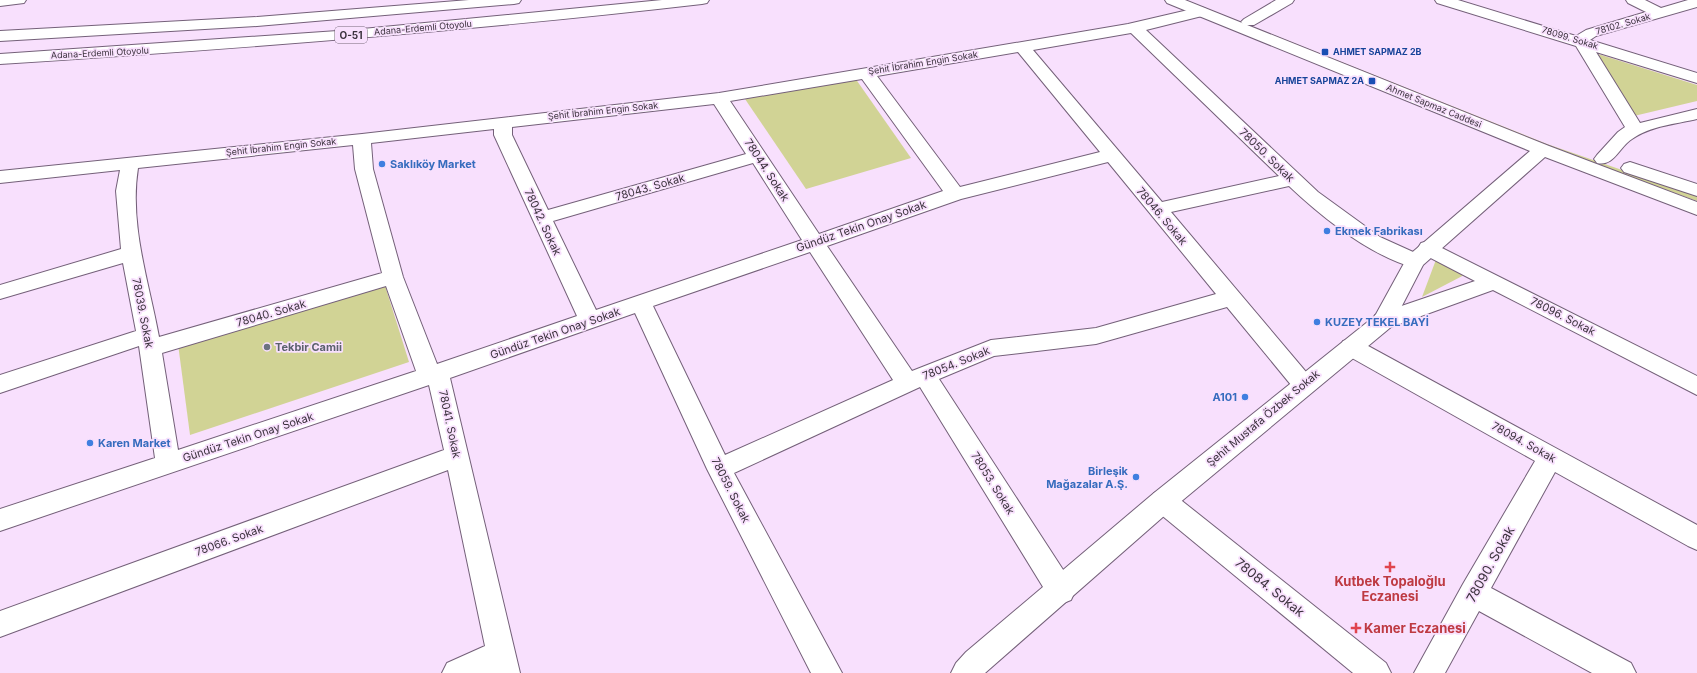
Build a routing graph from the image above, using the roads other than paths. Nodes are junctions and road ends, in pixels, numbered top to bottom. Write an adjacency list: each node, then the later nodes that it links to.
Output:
1 (19, 0): 8 (main road)
2 (514, 0): 14 (main road, Adana-Erdemli Otoyolu / O-51)
3 (702, 0): 17 (main road, Adana-Erdemli Otoyolu / O-51)
4 (1172, 0): 10 (main road, Ahmet Sapmaz Caddesi)
5 (1287, 0): 12 (main road)
6 (1442, 0): 15 (main road, 78099. Sokak)
7 (1633, 0): 11 (main road)
8 (0, 2)
9 (1697, 2): 11 (main road, 78102. Sokak)
10 (1198, 6): 12 (main road, Ahmet Sapmaz Caddesi); 13 (main road, Şehit İbrahim Engin Sokak); 25 (main road, Ahmet Sapmaz Caddesi)
11 (1659, 13): 15 (main road, 78102. Sokak)
12 (1249, 22): 28 (main road, Ahmet Sapmaz Caddesi)
13 (1136, 28): 16 (main road, Şehit İbrahim Engin Sokak); 31 (main road, 78050. Sokak)
14 (0, 36)
15 (1581, 41): 19 (main road, 78099. Sokak); 23 (main road, 78102. Sokak)
16 (1022, 47): 18 (main road, Şehit İbrahim Engin Sokak); 26 (main road, 78046. Sokak)
17 (0, 59)
18 (866, 73): 20 (main road, Şehit İbrahim Engin Sokak); 33 (main road)
19 (1697, 78)
20 (719, 98): 22 (main road, Şehit İbrahim Engin Sokak); 27 (main road, 78044. Sokak)
21 (1697, 114): 23 (main road)
22 (503, 122): 24 (main road, Şehit İbrahim Engin Sokak); 36 (main road, 78042. Sokak)
23 (1635, 129): 28 (main road)
24 (362, 138): 29 (main road, Şehit İbrahim Engin Sokak); 40 (main road, 78041. Sokak)
25 (1543, 150): 35 (main road, Ahmet Sapmaz Caddesi); 39 (main road, Şehit Mustafa Özbek Sokak)
26 (1112, 155): 33 (main road, Gündüz Tekin Onay Sokak); 34 (main road, 78046. Sokak)
27 (758, 156): 36 (main road, 78043. Sokak); 37 (main road, 78044. Sokak)
28 (1603, 159): 32 (main road, Ahmet Sapmaz Caddesi)
29 (130, 163): 30 (main road, Şehit İbrahim Engin Sokak); 38 (main road, 78039. Sokak)
30 (0, 177)
31 (1292, 179): 34 (main road); 39 (main road, 78050. Sokak)
32 (1697, 190)
33 (955, 194): 37 (main road, Gündüz Tekin Onay Sokak)
34 (1156, 209): 43 (main road, 78046. Sokak)
35 (1697, 209)
36 (542, 218): 45 (main road, 78042. Sokak)
37 (815, 242): 44 (main road, Gündüz Tekin Onay Sokak); 50 (main road, 78053. Sokak)
38 (131, 253): 42 (main road); 47 (main road, 78039. Sokak)
39 (1421, 254): 41 (main road, 78096. Sokak); 46 (main road, Şehit Mustafa Özbek Sokak)
40 (392, 277): 47 (main road, 78040. Sokak); 49 (main road, 78041. Sokak)
41 (1496, 282): 46 (main road); 53 (main road, 78096. Sokak)
42 (0, 292)
43 (1231, 298): 50 (main road, 78054. Sokak); 52 (main road, 78046. Sokak)
44 (641, 303): 45 (main road, Gündüz Tekin Onay Sokak); 57 (main road, 78059. Sokak)
45 (590, 320): 49 (main road, Gündüz Tekin Onay Sokak)
46 (1382, 321): 48 (main road, Şehit Mustafa Özbek Sokak)
47 (149, 342): 51 (main road, 78040. Sokak); 56 (main road, 78039. Sokak)
48 (1351, 347): 52 (main road, Şehit Mustafa Özbek Sokak); 55 (main road, 78094. Sokak)
49 (432, 375): 54 (main road, 78041. Sokak); 56 (main road, Gündüz Tekin Onay Sokak)
50 (916, 380): 57 (main road, 78054. Sokak); 61 (main road, 78053. Sokak)
51 (0, 384)
52 (1304, 385): 58 (main road, Şehit Mustafa Özbek Sokak)
53 (1697, 386)
54 (457, 456): 63 (main road, 78066. Sokak); 64 (main road, 78041. Sokak)
55 (1550, 456): 60 (main road, 78094. Sokak); 62 (main road, 78090. Sokak)
56 (168, 463): 59 (main road, Gündüz Tekin Onay Sokak)
57 (719, 469): 66 (main road, 78059. Sokak)
58 (1163, 501): 61 (main road, Şehit Mustafa Özbek Sokak); 68 (main road, 78084. Sokak)
59 (0, 520)
60 (1697, 538)
61 (1061, 591): 67 (main road, Şehit Mustafa Özbek Sokak)
62 (1473, 593): 69 (main road, 78090. Sokak); 70 (main road)
63 (0, 624)
64 (502, 664): 65 (main road)
65 (457, 673)
66 (827, 673)
67 (966, 673)
68 (1376, 673)
69 (1429, 673)
70 (1621, 673)

